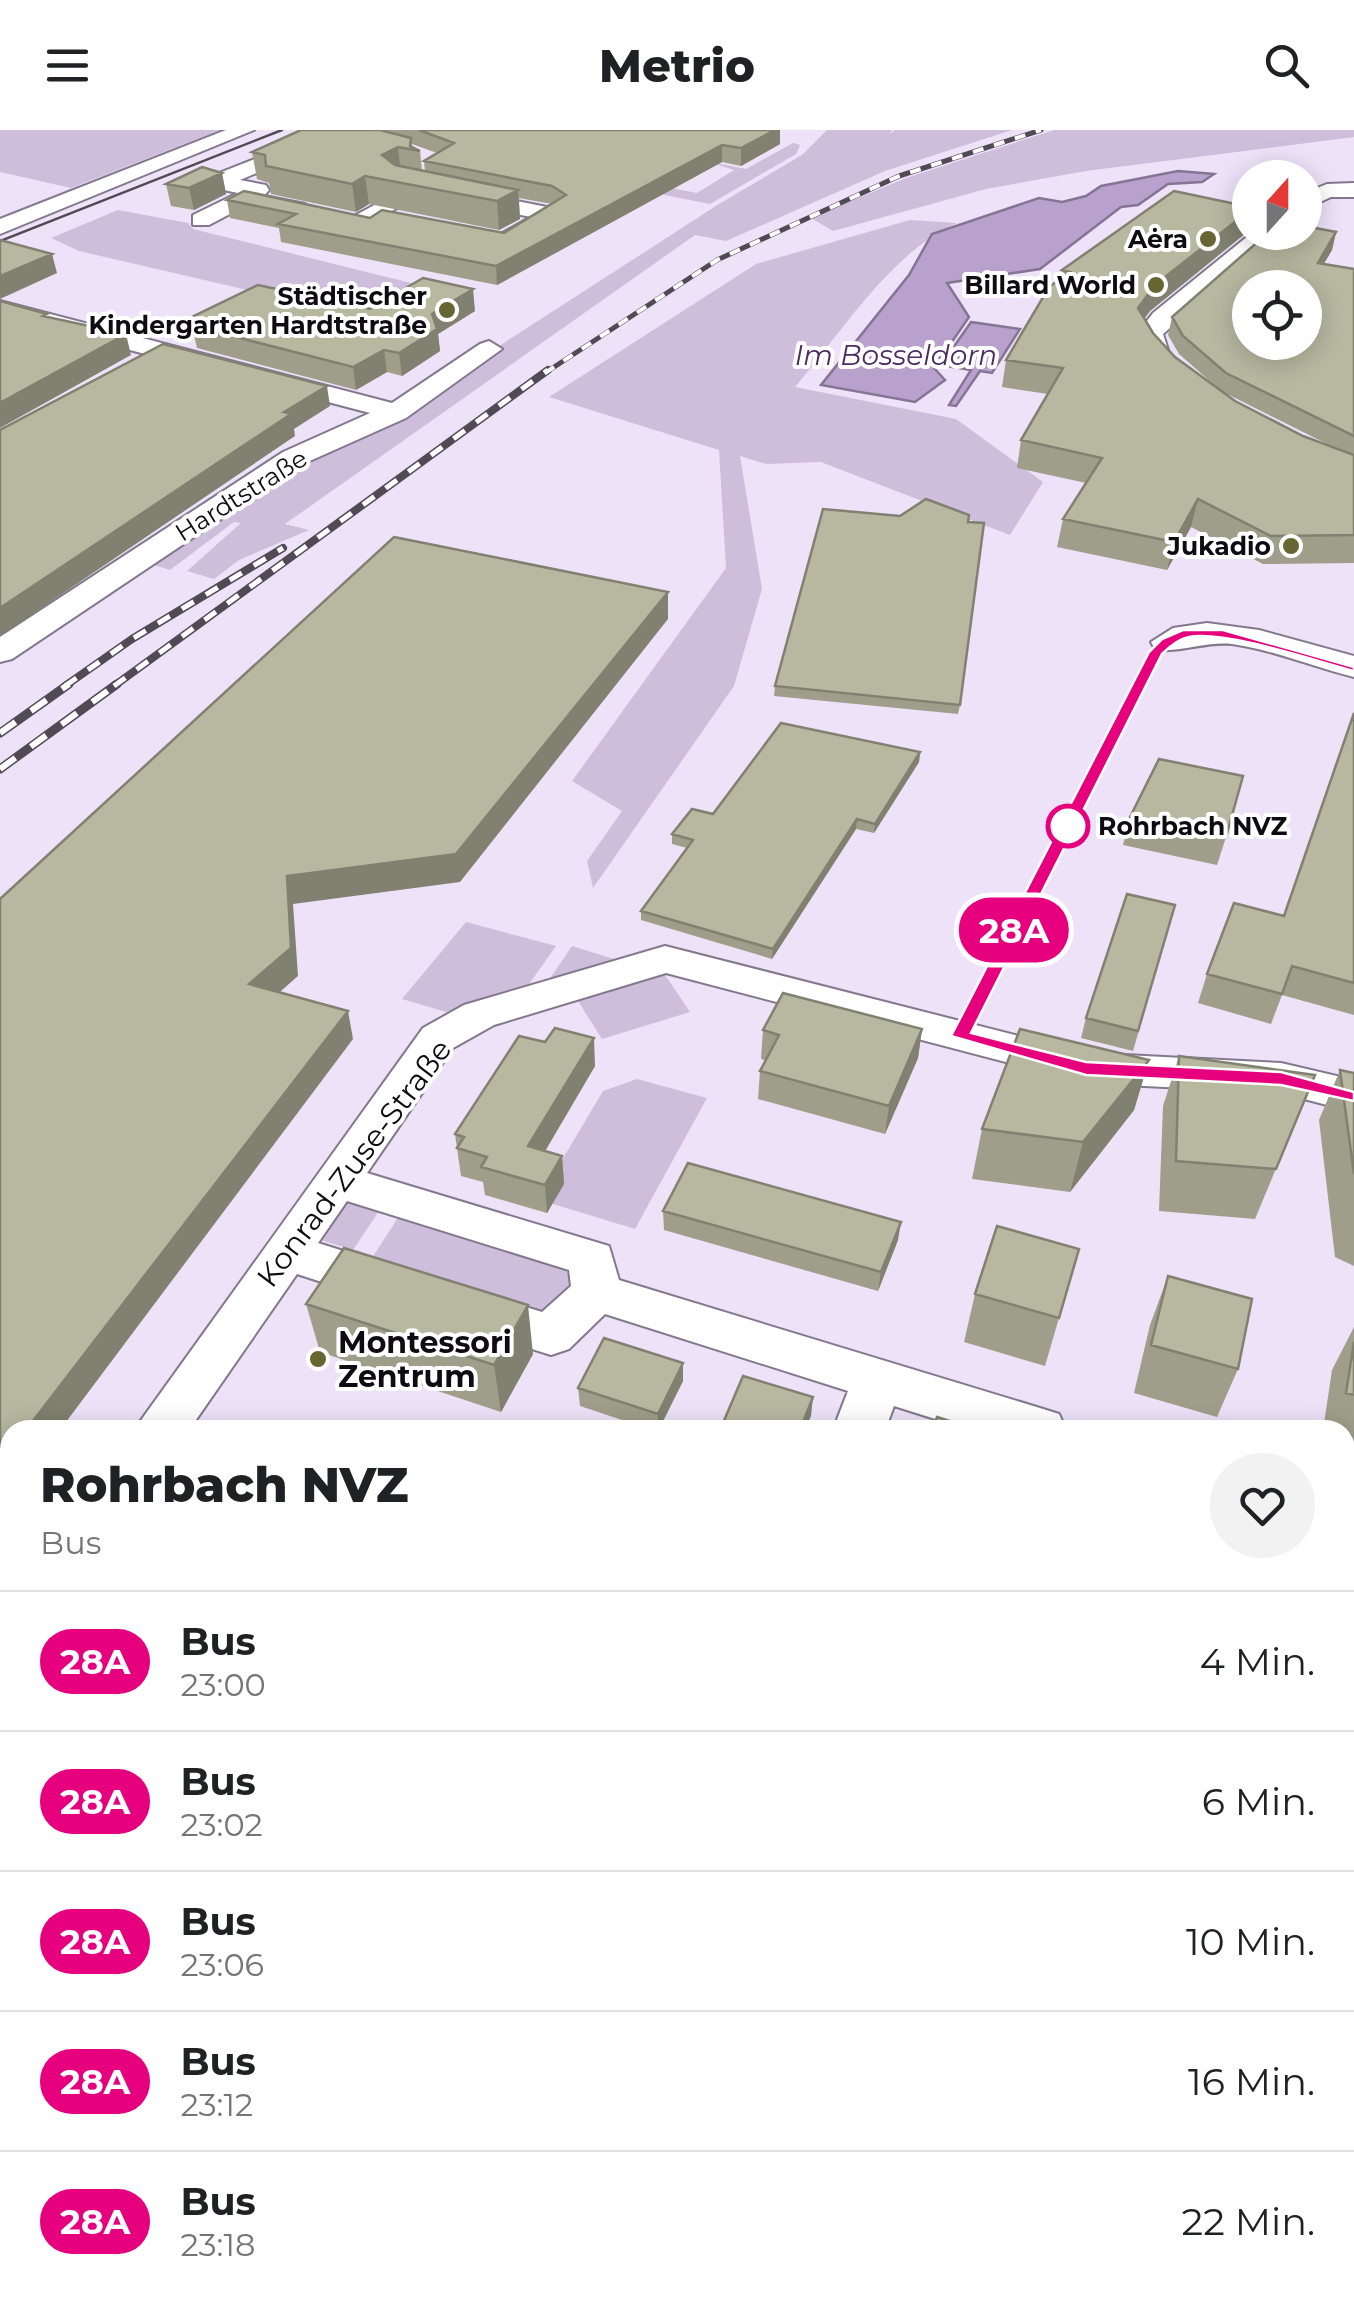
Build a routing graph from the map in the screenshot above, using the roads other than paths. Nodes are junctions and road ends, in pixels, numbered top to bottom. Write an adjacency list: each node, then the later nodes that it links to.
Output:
1 (244, 130): 3 (street)
2 (323, 132): 6 (street)
3 (192, 150): 9 (street); 10 (street)
4 (1354, 190): 5 (street)
5 (1322, 194)
6 (244, 198): 7 (street); 8 (street)
7 (201, 220)
8 (363, 220): 11 (street); 12 (street)
9 (0, 229): 10 (street)
10 (24, 236): 13 (street)
11 (484, 238)
12 (341, 244)
13 (0, 249)
14 (1246, 250): 21 (street)
15 (0, 308): 16 (street)
16 (28, 316): 17 (street); 19 (street)
17 (0, 329)
18 (489, 349): 22 (street, Hardtstraße)
19 (164, 350): 20 (street); 22 (street)
20 (132, 369)
21 (1204, 395)
22 (396, 412): 24 (street, Hardtstraße)
23 (1167, 642): 25 (street)
24 (0, 652)
25 (1354, 667)
26 (1354, 1096): 27 (street, Konrad-Zuse-Straße)
27 (336, 1181): 28 (street, Konrad-Zuse-Straße); 29 (street)
28 (286, 1252): 29 (street); 31 (street, Konrad-Zuse-Straße)
29 (596, 1292): 30 (street)
30 (878, 1380): 32 (street); 33 (street)
31 (167, 1420)
32 (863, 1420)
33 (1008, 1420)

